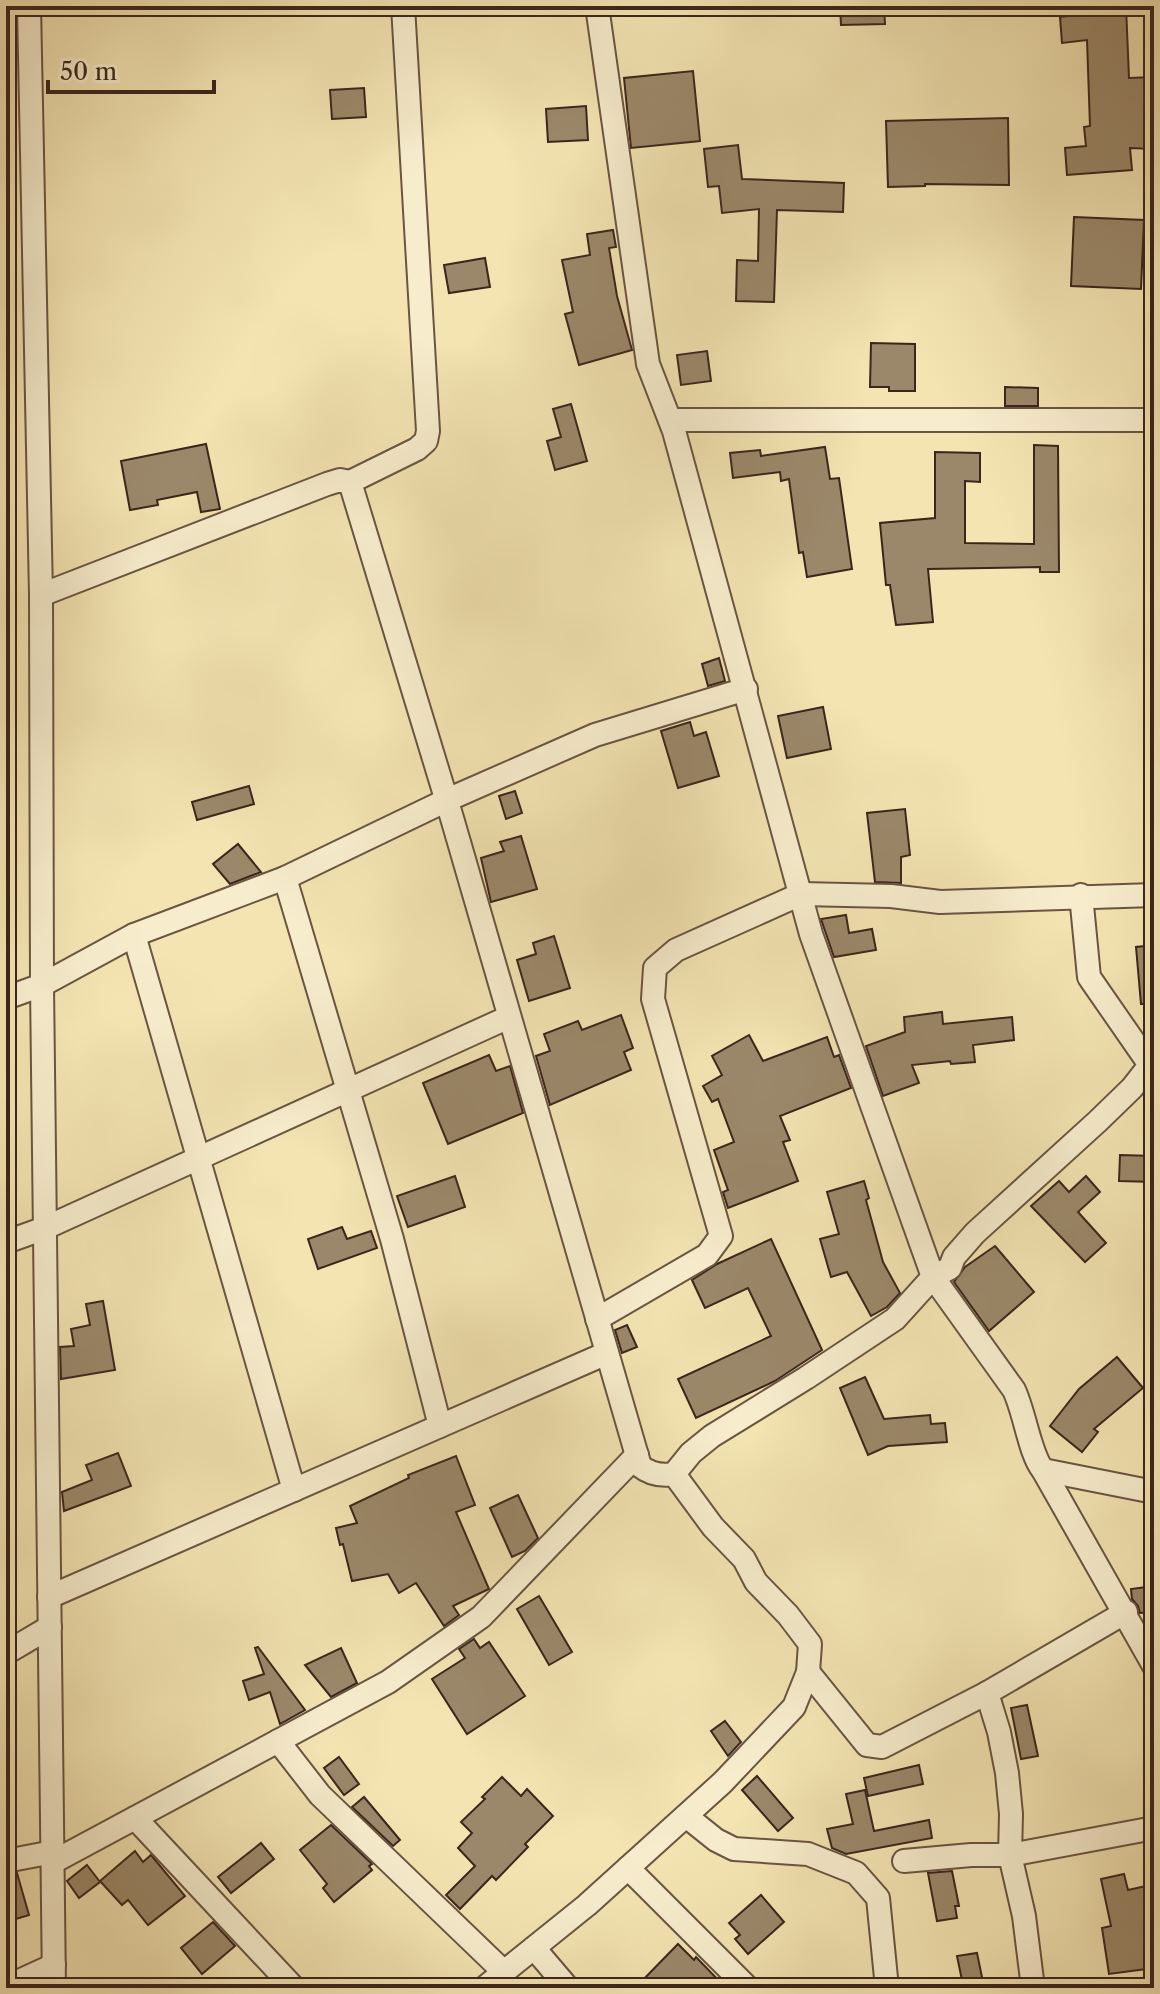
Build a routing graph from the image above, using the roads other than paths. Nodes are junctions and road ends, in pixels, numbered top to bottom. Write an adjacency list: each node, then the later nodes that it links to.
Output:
1 (29, 6): 7 (street)
2 (403, 6): 6 (street)
3 (597, 6): 4 (street)
4 (670, 420): 5 (street); 8 (street)
5 (1154, 420)
6 (350, 482): 7 (street); 9 (street)
7 (41, 595): 15 (street)
8 (746, 689): 9 (street); 11 (street)
9 (447, 800): 10 (street); 17 (street)
10 (285, 878): 14 (street); 18 (street)
11 (801, 894): 12 (street); 22 (street); 23 (street)
12 (1081, 895): 13 (street); 22 (street)
13 (1154, 895)
14 (134, 935): 15 (street); 19 (street)
15 (42, 985): 16 (street); 20 (street)
16 (6, 998)
17 (509, 1017): 18 (street); 23 (street)
18 (348, 1090): 19 (street); 25 (street)
19 (198, 1158): 20 (street); 29 (street)
20 (45, 1228): 21 (street); 31 (street)
21 (6, 1242)
22 (933, 1277): 27 (street); 28 (street)
23 (597, 1319): 24 (street)
24 (607, 1353): 25 (street); 26 (street)
25 (440, 1426): 29 (street)
26 (637, 1455): 28 (street); 38 (street)
27 (1043, 1470): 30 (street); 32 (street)
28 (674, 1474): 36 (street)
29 (294, 1490): 31 (street)
30 (1154, 1492)
31 (49, 1597): 33 (street)
32 (1126, 1612): 35 (street); 37 (street)
33 (50, 1627): 34 (street); 43 (street)
34 (6, 1653)
35 (1154, 1666)
36 (808, 1672): 37 (street); 39 (street)
37 (987, 1693): 42 (street)
38 (278, 1741): 40 (street); 49 (street)
39 (686, 1816): 46 (street); 56 (street)
40 (135, 1818): 43 (street); 52 (street)
41 (1154, 1828): 42 (street)
42 (1010, 1855): 45 (street); 57 (street)
43 (53, 1857): 44 (street); 48 (street)
44 (6, 1861)
45 (904, 1861)
46 (628, 1868): 47 (street); 55 (street)
47 (534, 1948): 49 (street); 54 (street)
48 (54, 1965): 50 (street); 51 (street)
49 (504, 1972): 53 (street)
50 (6, 1987)
51 (54, 1988)
52 (294, 1988)
53 (484, 1988)
54 (568, 1988)
55 (748, 1988)
56 (887, 1988)
57 (1033, 1988)

